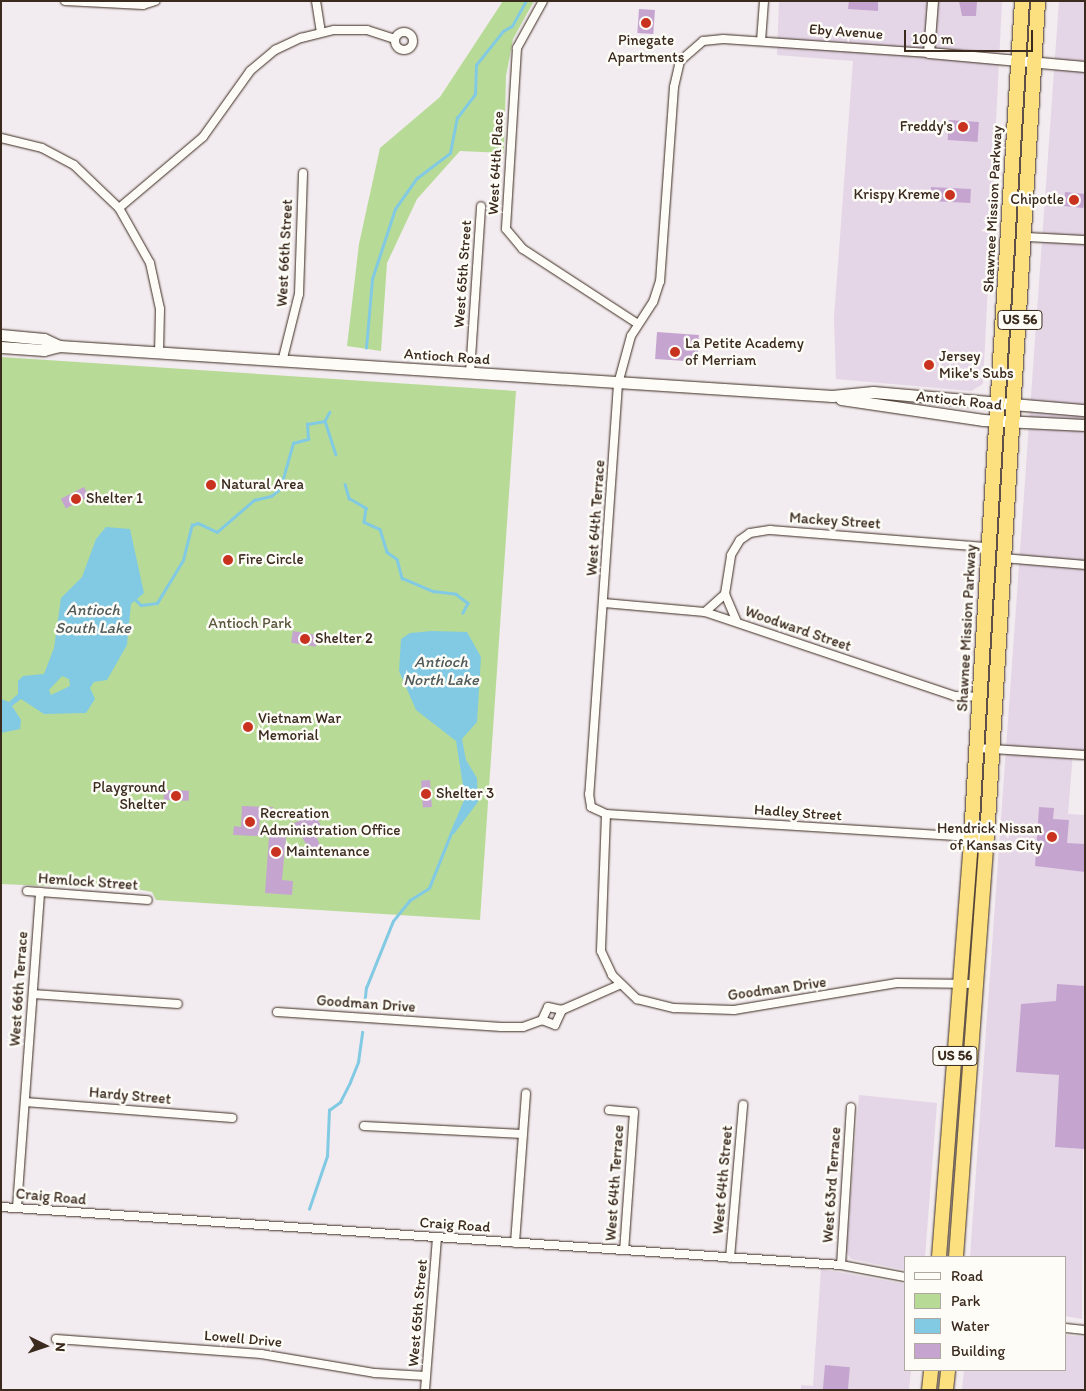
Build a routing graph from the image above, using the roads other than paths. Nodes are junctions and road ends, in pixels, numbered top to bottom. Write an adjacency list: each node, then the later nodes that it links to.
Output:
1 (65, 1): 2 (street)
2 (155, 1)
3 (316, 1): 9 (street)
4 (543, 1): 24 (street, West 64th Place)
5 (764, 1): 11 (street)
6 (932, 1): 13 (street)
7 (1022, 1): 14 (highway, Shawnee Mission Parkway / US 56)
8 (1038, 1): 15 (highway, US 56)
9 (322, 32): 10 (street); 21 (street)
10 (394, 38)
11 (762, 41): 12 (street, Eby Avenue); 13 (street, Eby Avenue)
12 (688, 51): 24 (street, West 64th Terrace)
13 (929, 53): 14 (street, Eby Avenue)
14 (1018, 62): 15 (street, Eby Avenue); 19 (highway, Shawnee Mission Parkway / US 56)
15 (1034, 63): 16 (street, Eby Avenue); 22 (highway, US 56)
16 (1085, 68)
17 (1, 138): 21 (street)
18 (303, 174): 29 (street, West 66th Street)
19 (1010, 180): 22 (highway); 33 (highway, Shawnee Mission Parkway / US 56)
20 (481, 206): 30 (street, West 65th Street)
21 (119, 208): 28 (street)
22 (1026, 237): 23 (street); 34 (highway, US 56)
23 (1085, 240)
24 (638, 324): 31 (street, West 64th Terrace)
25 (1, 335): 26 (main road, Antioch Road)
26 (59, 346): 27 (main road, Antioch Road); 28 (main road, Antioch Road)
27 (1, 347)
28 (160, 353): 29 (main road, Antioch Road)
29 (282, 362): 30 (main road, Antioch Road)
30 (470, 373): 31 (main road, Antioch Road)
31 (618, 384): 32 (main road, Antioch Road); 43 (street, West 64th Terrace)
32 (832, 396): 33 (main road, Antioch Road); 36 (main road, Antioch Road)
33 (999, 401): 34 (main road, Antioch Road); 36 (highway, Shawnee Mission Parkway / US 56)
34 (1015, 402): 35 (main road, Antioch Road); 37 (highway, US 56)
35 (1085, 410)
36 (997, 420): 37 (main road, Antioch Road); 39 (highway, Shawnee Mission Parkway / US 56)
37 (1014, 421): 38 (main road, Antioch Road); 40 (highway, US 56)
38 (1085, 425)
39 (988, 547): 42 (street, Mackey Street); 46 (highway, Shawnee Mission Parkway / US 56)
40 (1004, 558): 41 (street); 48 (highway, US 56)
41 (1085, 565)
42 (725, 594): 44 (street); 45 (street)
43 (604, 603): 44 (street, Woodward Street); 50 (street, West 64th Terrace)
44 (705, 612): 45 (street, Woodward Street)
45 (737, 622): 46 (street, Woodward Street)
46 (979, 697): 47 (highway, Shawnee Mission Parkway / US 56)
47 (977, 748): 48 (street); 51 (highway, Shawnee Mission Parkway / US 56)
48 (992, 750): 49 (street); 52 (highway, US 56)
49 (1085, 755)
50 (606, 814): 51 (street, Hadley Street); 58 (street)
51 (971, 837): 52 (street, Hadley Street); 56 (highway, Shawnee Mission Parkway / US 56)
52 (987, 838): 57 (highway, US 56)
53 (27, 891): 54 (street, Hemlock Street)
54 (40, 892): 55 (street, Hemlock Street); 59 (street, West 66th Terrace)
55 (148, 900)
56 (960, 982): 57 (street, Goodman Drive); 58 (street, Goodman Drive); 77 (highway, Shawnee Mission Parkway / US 56)
57 (976, 984): 78 (highway, US 56)
58 (619, 985): 61 (street, Goodman Drive)
59 (33, 994): 60 (street); 65 (street, West 66th Terrace)
60 (178, 1004)
61 (562, 1010): 63 (street, Goodman Drive); 63 (street, Goodman Drive)
62 (277, 1012): 63 (street, Goodman Drive)
63 (542, 1020)
64 (526, 1093): 71 (street)
65 (25, 1102): 69 (street, Hardy Street); 73 (street, West 66th Terrace)
66 (743, 1105): 79 (street, West 64th Street)
67 (851, 1107): 80 (street, West 63rd Terrace)
68 (609, 1110): 76 (street, West 64th Terrace)
69 (232, 1118)
70 (364, 1126): 71 (street)
71 (523, 1134): 75 (street)
72 (1, 1207): 73 (street, Craig Road)
73 (17, 1207): 74 (street, Craig Road)
74 (437, 1238): 75 (street, Craig Road); 87 (street, West 65th Street)
75 (515, 1243): 76 (street, Craig Road)
76 (624, 1250): 79 (street, Craig Road)
77 (939, 1256)
78 (956, 1256)
79 (730, 1258): 80 (street, Craig Road)
80 (841, 1266): 81 (street, Craig Road)
81 (904, 1277)
82 (1066, 1328): 83 (street)
83 (1085, 1330)
84 (56, 1339): 87 (street, Lowell Drive)
85 (931, 1371): 89 (highway)
86 (948, 1371): 90 (highway)
87 (426, 1376): 88 (street, West 65th Street)
88 (425, 1390)
89 (929, 1390)
90 (946, 1390)

